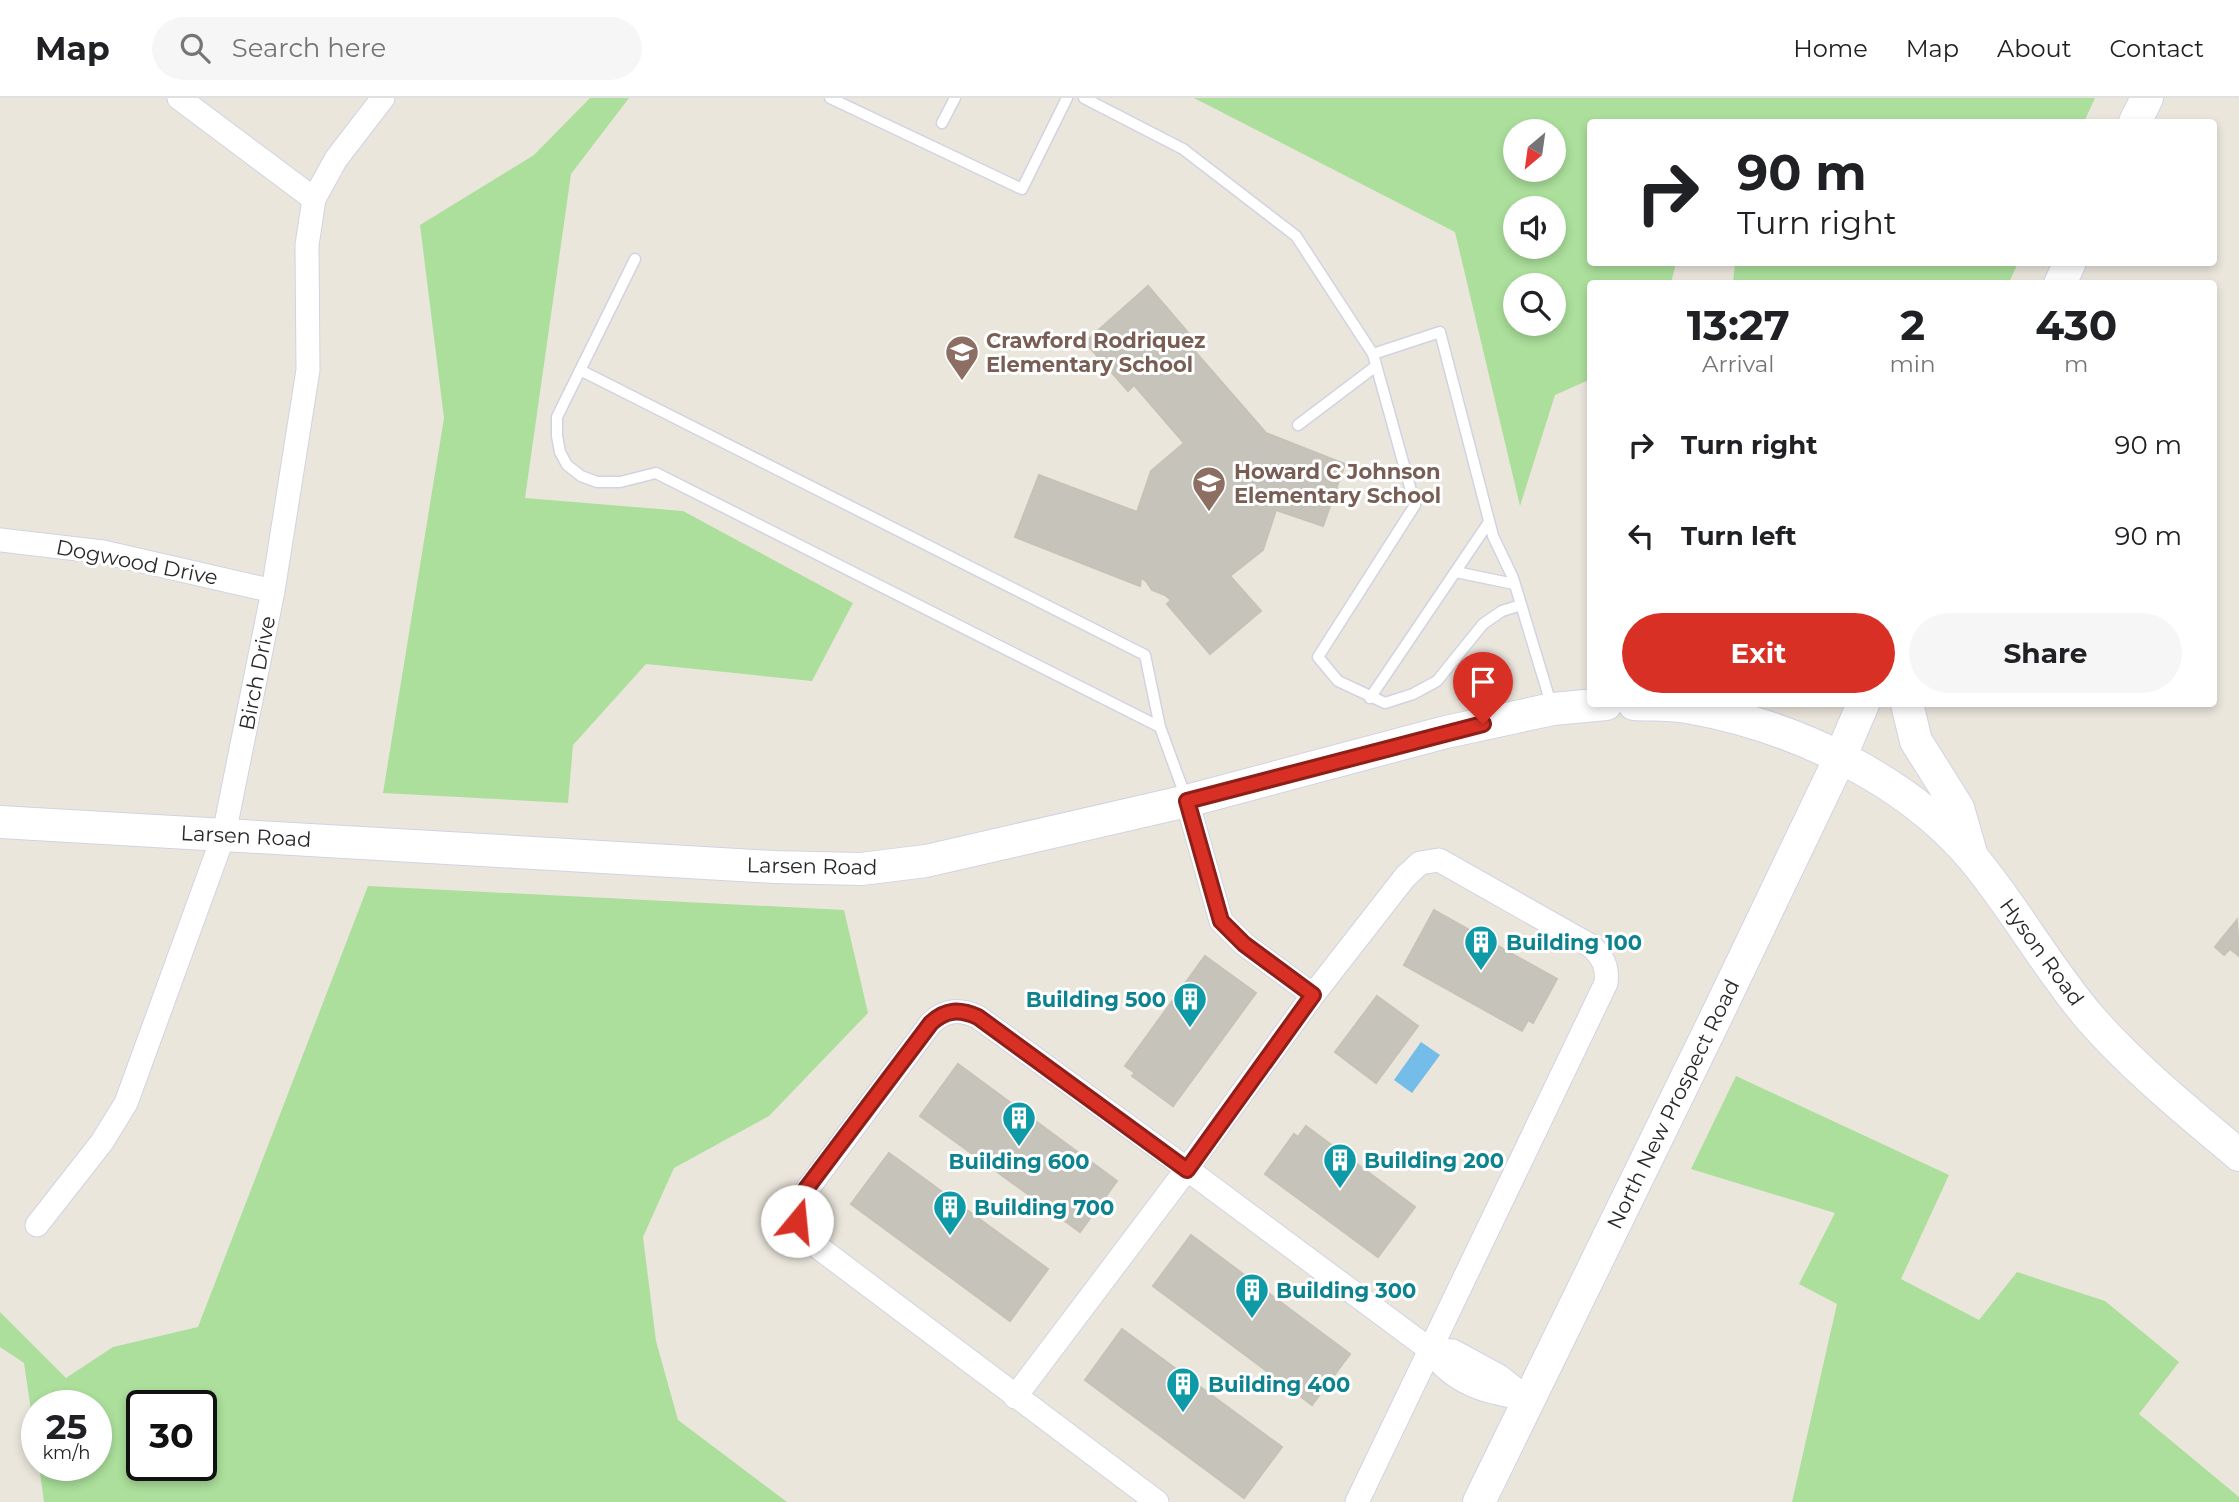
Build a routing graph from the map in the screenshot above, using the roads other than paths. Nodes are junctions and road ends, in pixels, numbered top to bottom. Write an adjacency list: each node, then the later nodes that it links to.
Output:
1 (179, 98): 10 (street)
2 (383, 98): 10 (street, Birch Drive)
3 (830, 98): 5 (lane)
4 (955, 98): 9 (lane)
5 (1067, 98)
6 (1084, 98): 12 (lane)
7 (2147, 98): 8 (street)
8 (2136, 119)
9 (942, 123)
10 (314, 199): 20 (street, Birch Drive)
11 (635, 260): 14 (lane)
12 (1373, 354): 13 (lane); 16 (lane)
13 (1376, 366): 15 (lane); 22 (lane)
14 (580, 370): 28 (lane); 28 (lane)
15 (1298, 425)
16 (1489, 522): 18 (lane); 19 (lane)
17 (0, 540): 20 (street, Dogwood Drive)
18 (1456, 572): 19 (lane); 22 (lane)
19 (1514, 584): 21 (lane)
20 (273, 591): 32 (street, Birch Drive)
21 (1521, 605): 22 (lane); 27 (lane)
22 (1370, 698)
23 (1587, 706): 27 (street, Larsen Road)
24 (1689, 707): 29 (street)
25 (1862, 707): 29 (street, North New Prospect Road)
26 (1908, 707): 33 (street)
27 (1553, 709): 30 (street, Larsen Road)
28 (1160, 727): 30 (lane)
29 (1840, 758): 33 (street, Hyson Road); 40 (street, North New Prospect Road)
30 (1187, 801): 32 (street, Larsen Road); 34 (street)
31 (0, 822): 32 (street, Larsen Road)
32 (225, 834): 37 (street, Birch Drive)
33 (1972, 857): 35 (street, Hyson Road)
34 (1313, 995): 36 (street); 38 (street)
35 (2239, 1156)
36 (1187, 1170): 38 (street); 39 (street); 39 (street)
37 (37, 1225)
38 (1429, 1349): 40 (street); 42 (street)
39 (1015, 1397): 41 (street)
40 (1529, 1399): 43 (street, North New Prospect Road)
41 (1157, 1502)
42 (1357, 1502)
43 (1479, 1502)

